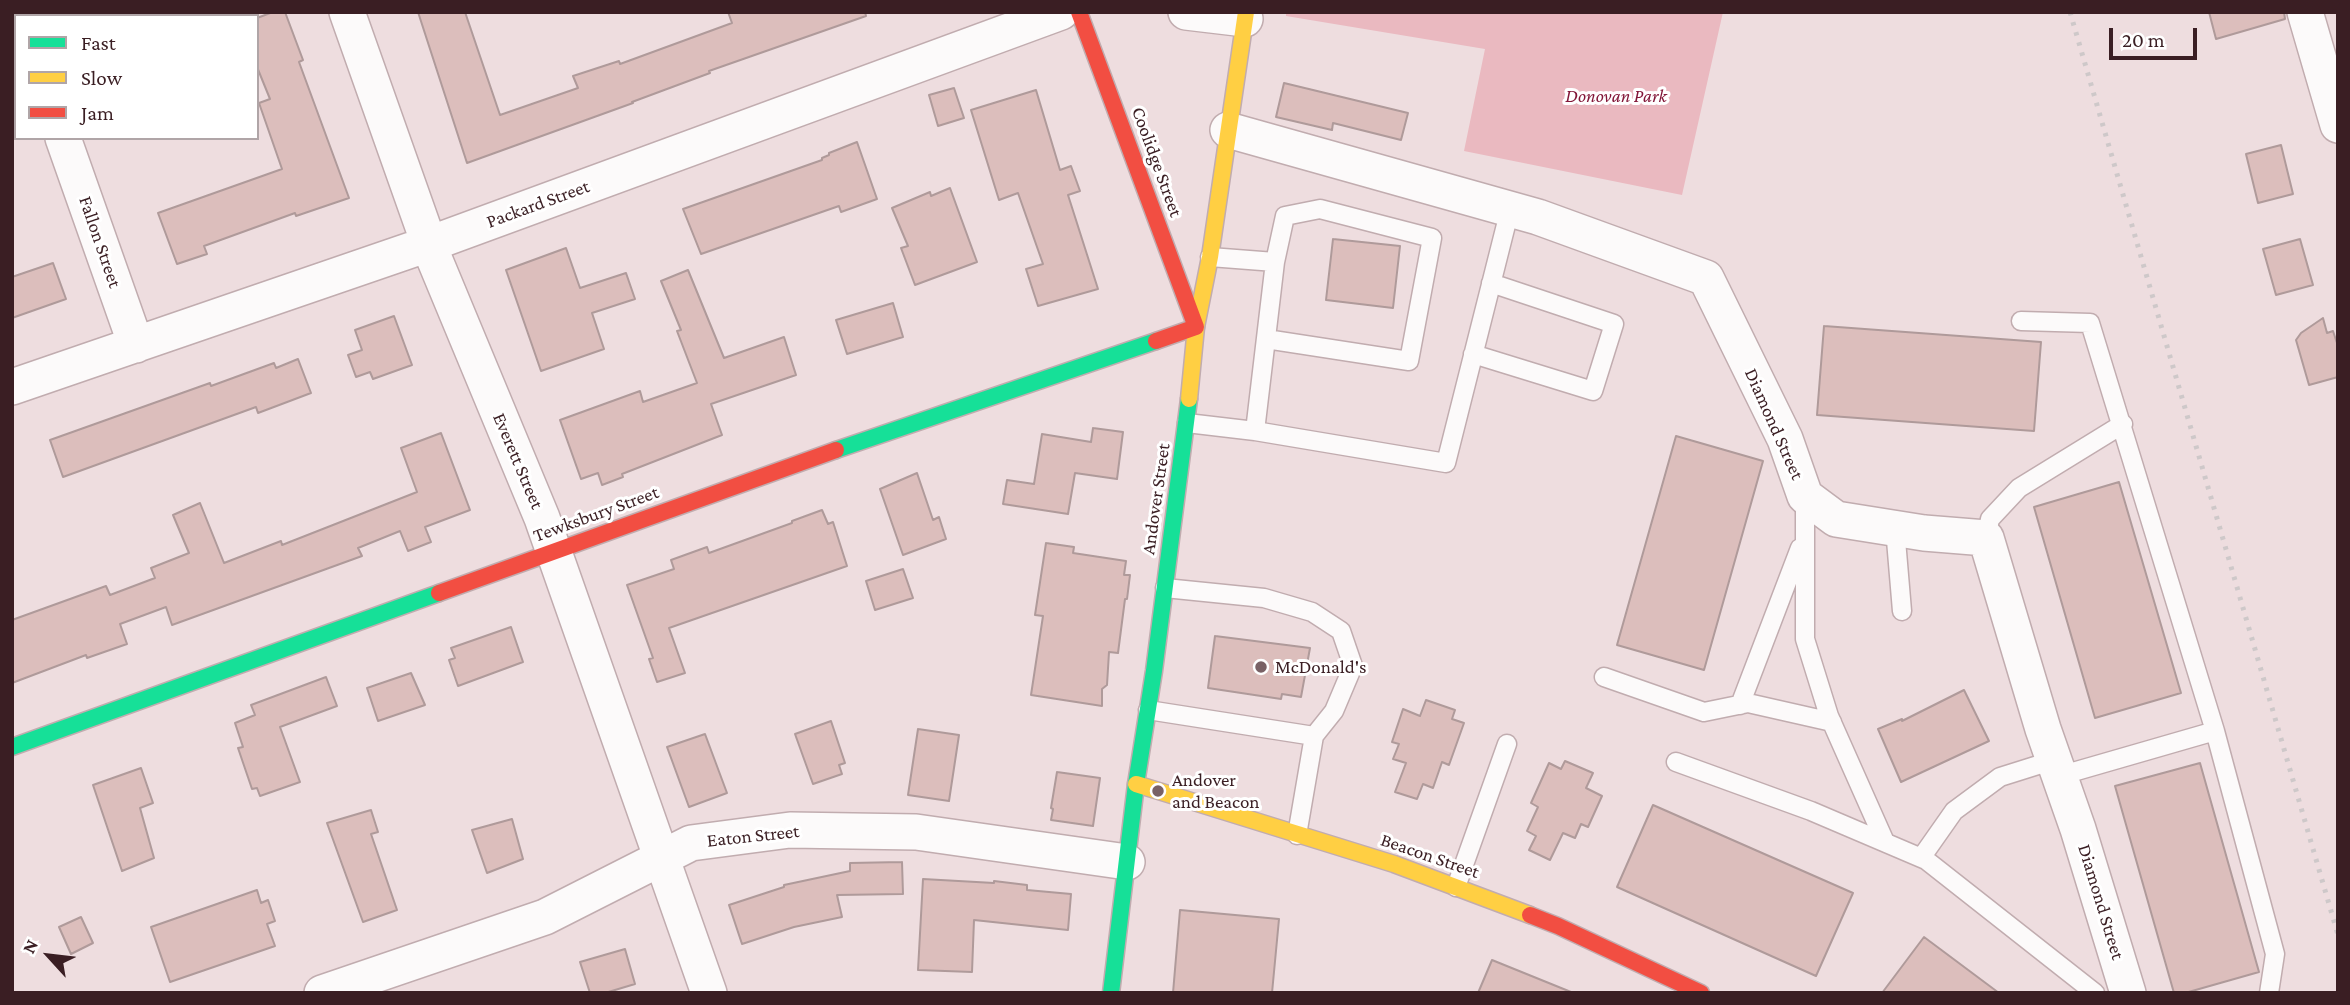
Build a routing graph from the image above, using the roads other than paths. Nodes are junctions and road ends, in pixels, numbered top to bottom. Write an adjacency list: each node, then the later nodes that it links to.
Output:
1 (346, 12): 11 (street, Everett Street)
2 (1061, 12): 11 (street, Packard Street)
3 (1079, 12): 16 (main road, Coolidge Street)
4 (1186, 12): 6 (street)
5 (2305, 12): 7 (street)
6 (1245, 16): 8 (main road, Andover Street)
7 (2338, 125)
8 (1228, 130): 10 (street, Diamond Street); 12 (main road, Andover Street)
9 (64, 140): 18 (street, Fallon Street)
10 (1510, 209): 14 (lane); 24 (street, Diamond Street)
11 (429, 244): 18 (street, Packard Street); 28 (street, Everett Street)
12 (1210, 257): 13 (lane); 16 (main road, Andover Street)
13 (1275, 262): 17 (lane); 17 (lane)
14 (1491, 284): 19 (lane); 19 (lane)
15 (2021, 321): 22 (lane)
16 (1196, 327): 21 (main road, Andover Street); 28 (main road, Tewksbury Street)
17 (1266, 339): 23 (lane)
18 (136, 345): 20 (street, Packard Street)
19 (1473, 354): 23 (lane)
20 (12, 387)
21 (1187, 423): 23 (lane); 29 (main road, Andover Street)
22 (2123, 424): 27 (lane); 35 (lane)
23 (1255, 431)
24 (1805, 496): 25 (street, Diamond Street); 26 (lane)
25 (1895, 528): 27 (street, Diamond Street); 30 (lane)
26 (1804, 538): 32 (lane); 34 (lane)
27 (1986, 538): 40 (street, Diamond Street)
28 (554, 552): 38 (main road, Tewksbury Street); 44 (street, Everett Street)
29 (1165, 588): 33 (main road, Andover Street); 36 (lane)
30 (1902, 611)
31 (1604, 677): 32 (lane)
32 (1740, 705): 34 (lane)
33 (1148, 710): 36 (lane); 41 (main road, Andover Street)
34 (1832, 722): 43 (lane)
35 (2215, 731): 40 (lane); 54 (lane)
36 (1314, 736): 42 (lane)
37 (1507, 744): 47 (lane)
38 (12, 747)
39 (1675, 762): 43 (lane)
40 (2057, 768): 45 (lane); 53 (street, Diamond Street)
41 (1136, 785): 42 (main road, Beacon Street); 46 (main road, Andover Street)
42 (1297, 835): 47 (main road, Beacon Street)
43 (1885, 842): 45 (lane)
44 (661, 858): 46 (street, Eaton Street); 49 (street, Eaton Street); 50 (street, Everett Street)
45 (1921, 858): 52 (lane)
46 (1127, 862): 51 (main road, Andover Street)
47 (1456, 887): 48 (main road, Beacon Street)
48 (1680, 988)
49 (322, 993)
50 (709, 993)
51 (1111, 993)
52 (2095, 993)
53 (2129, 993)
54 (2269, 993)

